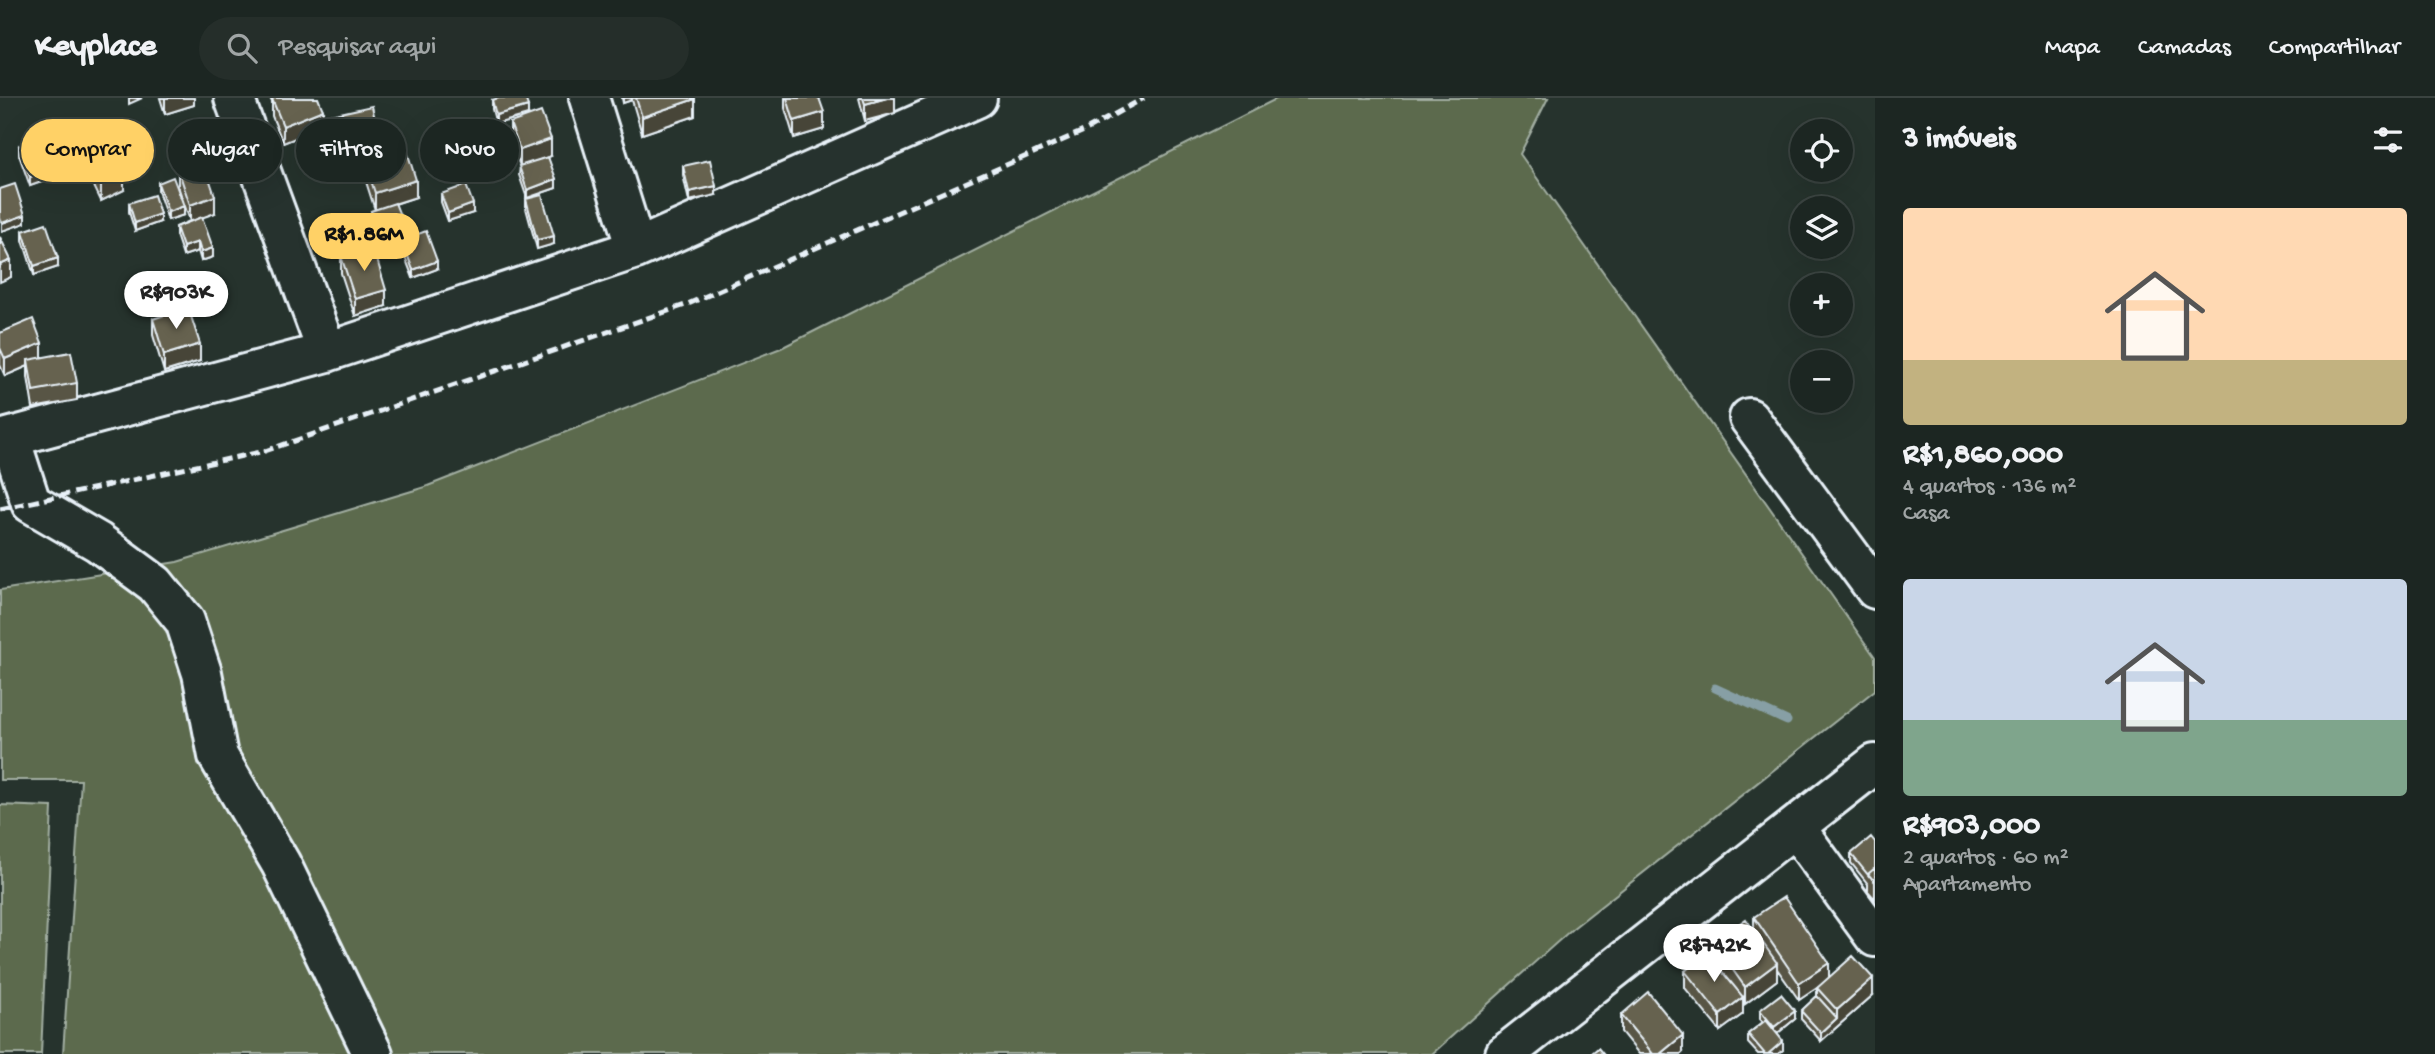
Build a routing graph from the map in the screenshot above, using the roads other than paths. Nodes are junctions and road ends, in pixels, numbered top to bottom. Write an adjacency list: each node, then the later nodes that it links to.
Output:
1 (234, 98): 5 (street)
2 (589, 98): 4 (street)
3 (960, 102): 4 (street)
4 (636, 249): 5 (street)
5 (327, 352): 7 (street)
6 (1749, 418): 8 (street)
7 (5, 439): 12 (street)
8 (1875, 589)
9 (1875, 764): 10 (street)
10 (1795, 827): 11 (street); 13 (street)
11 (1875, 937)
12 (373, 1054)
13 (1505, 1054)

